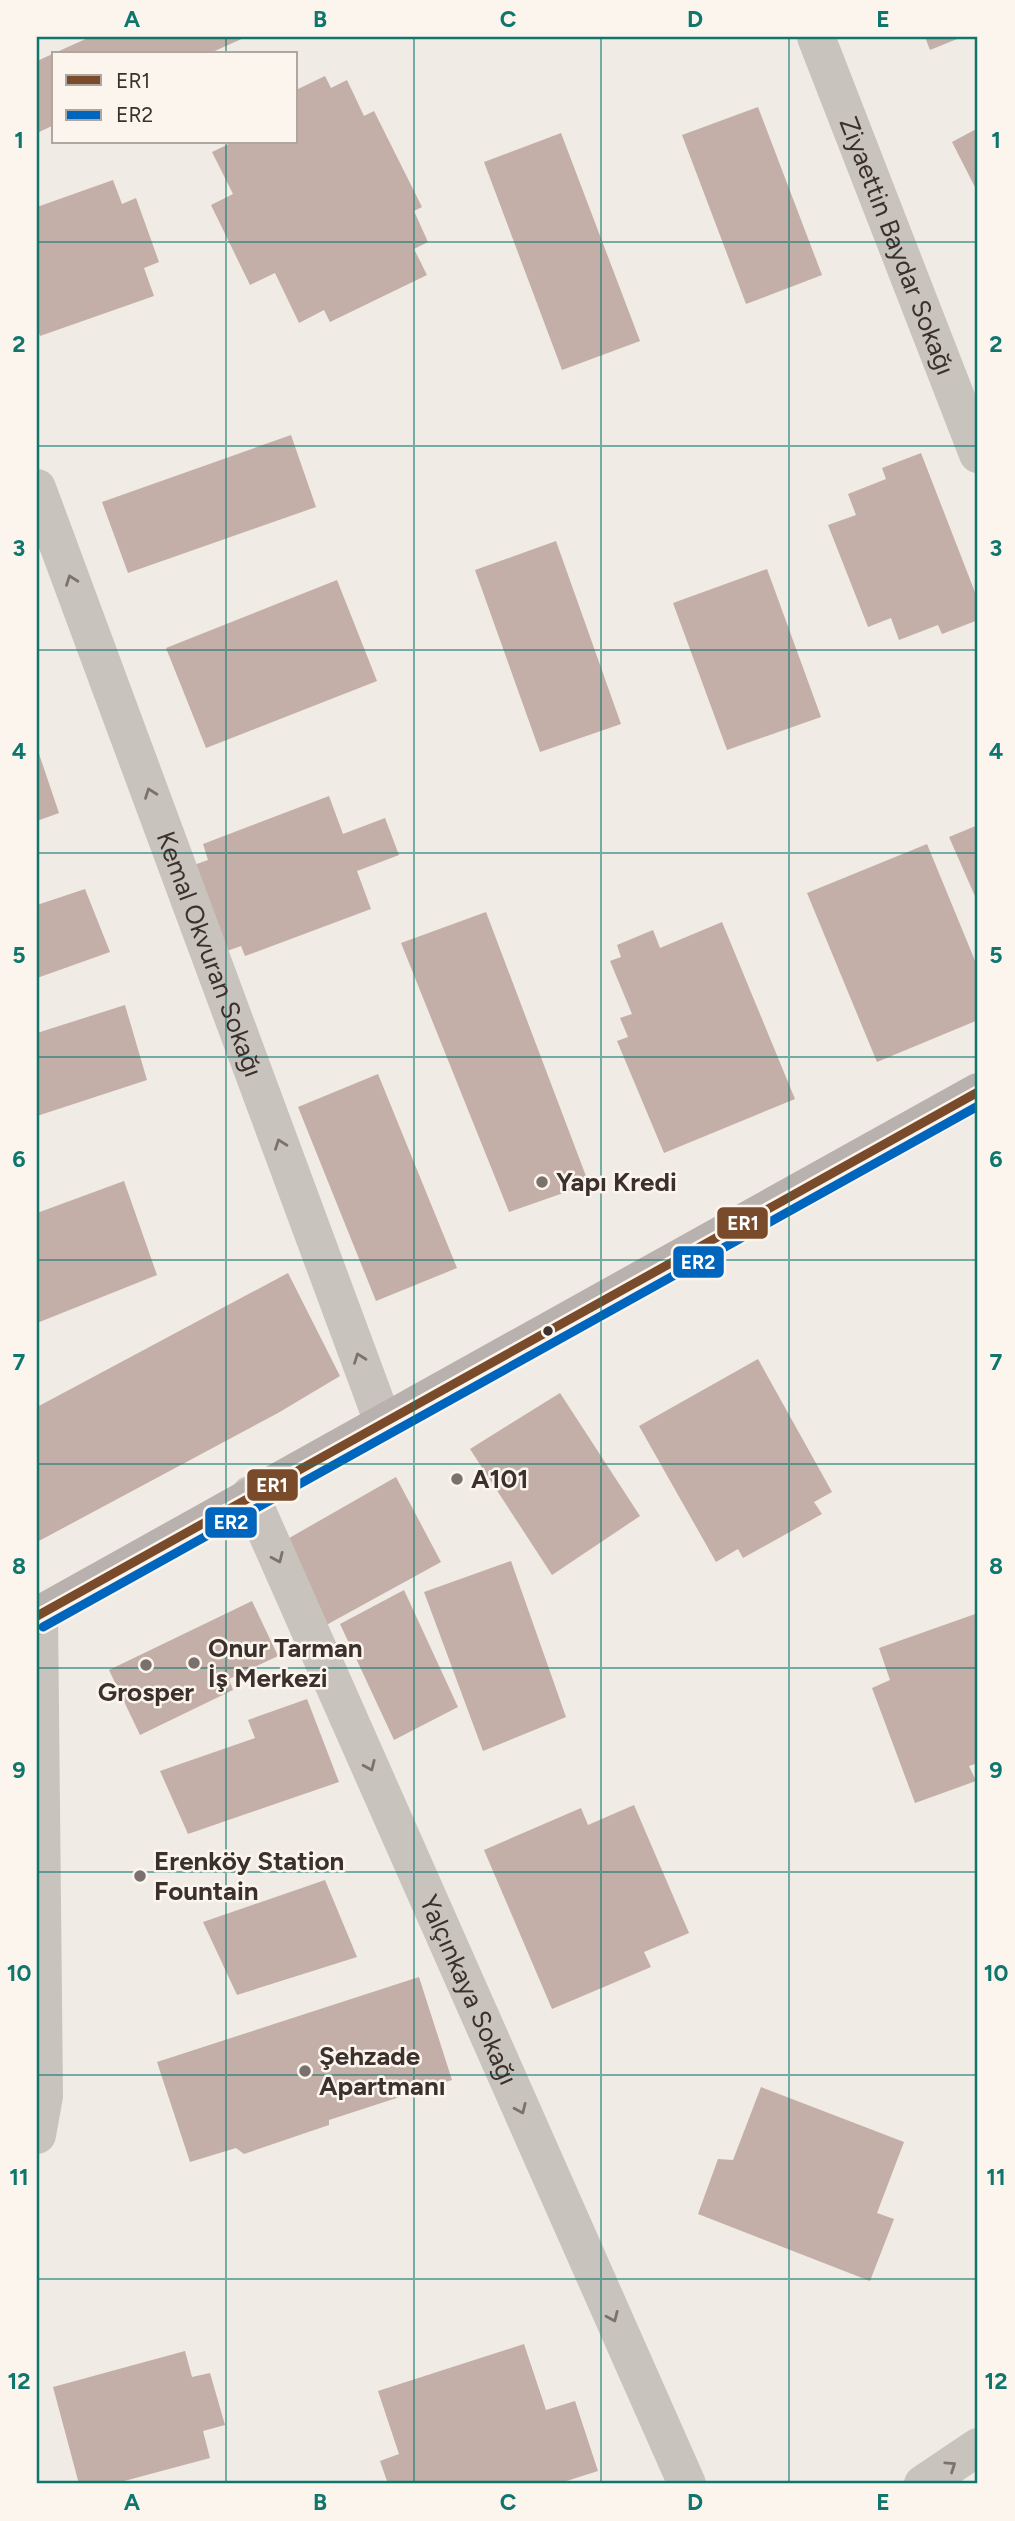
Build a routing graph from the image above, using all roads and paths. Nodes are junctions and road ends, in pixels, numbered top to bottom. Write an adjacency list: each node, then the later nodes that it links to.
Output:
1 (816, 37): 2 (street, Ziyaettin Baydar Sokağı)
2 (978, 453)
3 (37, 488): 5 (street, Kemal Okvuran Sokağı, one-way to 3)
4 (978, 1092): 5 (main road)
5 (383, 1422): 6 (main road)
6 (250, 1495): 7 (main road); 10 (street, Yalçınkaya Sokağı, one-way to 10)
7 (38, 1616): 8 (street)
8 (37, 2135)
9 (978, 2447): 11 (street, one-way to 9)
10 (687, 2484)
11 (923, 2484)

